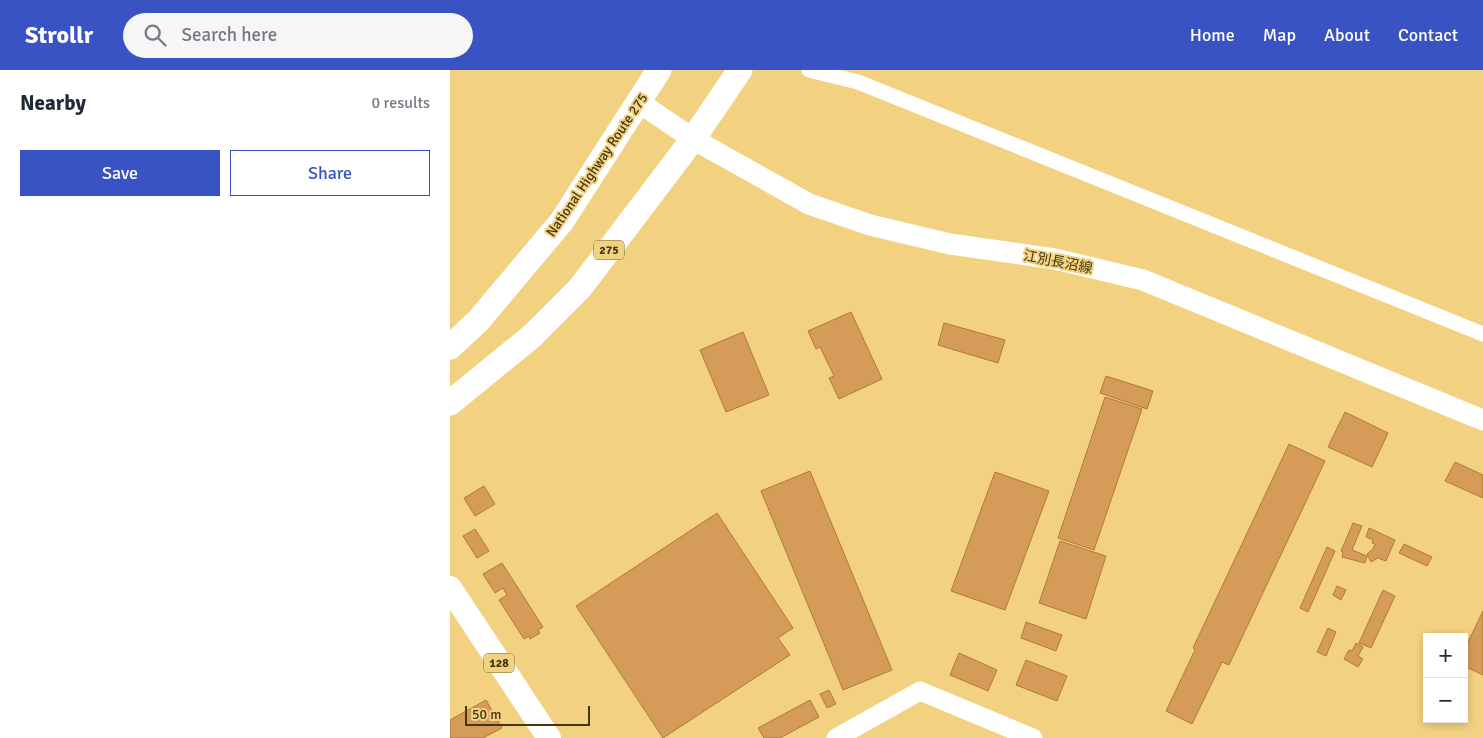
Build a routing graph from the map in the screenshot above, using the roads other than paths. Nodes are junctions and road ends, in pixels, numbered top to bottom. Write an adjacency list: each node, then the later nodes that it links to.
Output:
1 (659, 70): 4 (highway, National Highway Route 275)
2 (740, 70): 5 (highway, 275)
3 (809, 70): 6 (street)
4 (640, 103): 5 (main road, 江別長沼線); 7 (highway, National Highway Route 275)
5 (693, 139): 8 (highway, 275); 9 (main road, 江別長沼線)
6 (1483, 334)
7 (450, 347)
8 (450, 403)
9 (1483, 420)
10 (450, 588): 11 (main road, 128)
11 (548, 738)
12 (836, 738): 13 (street)
13 (1033, 738)

